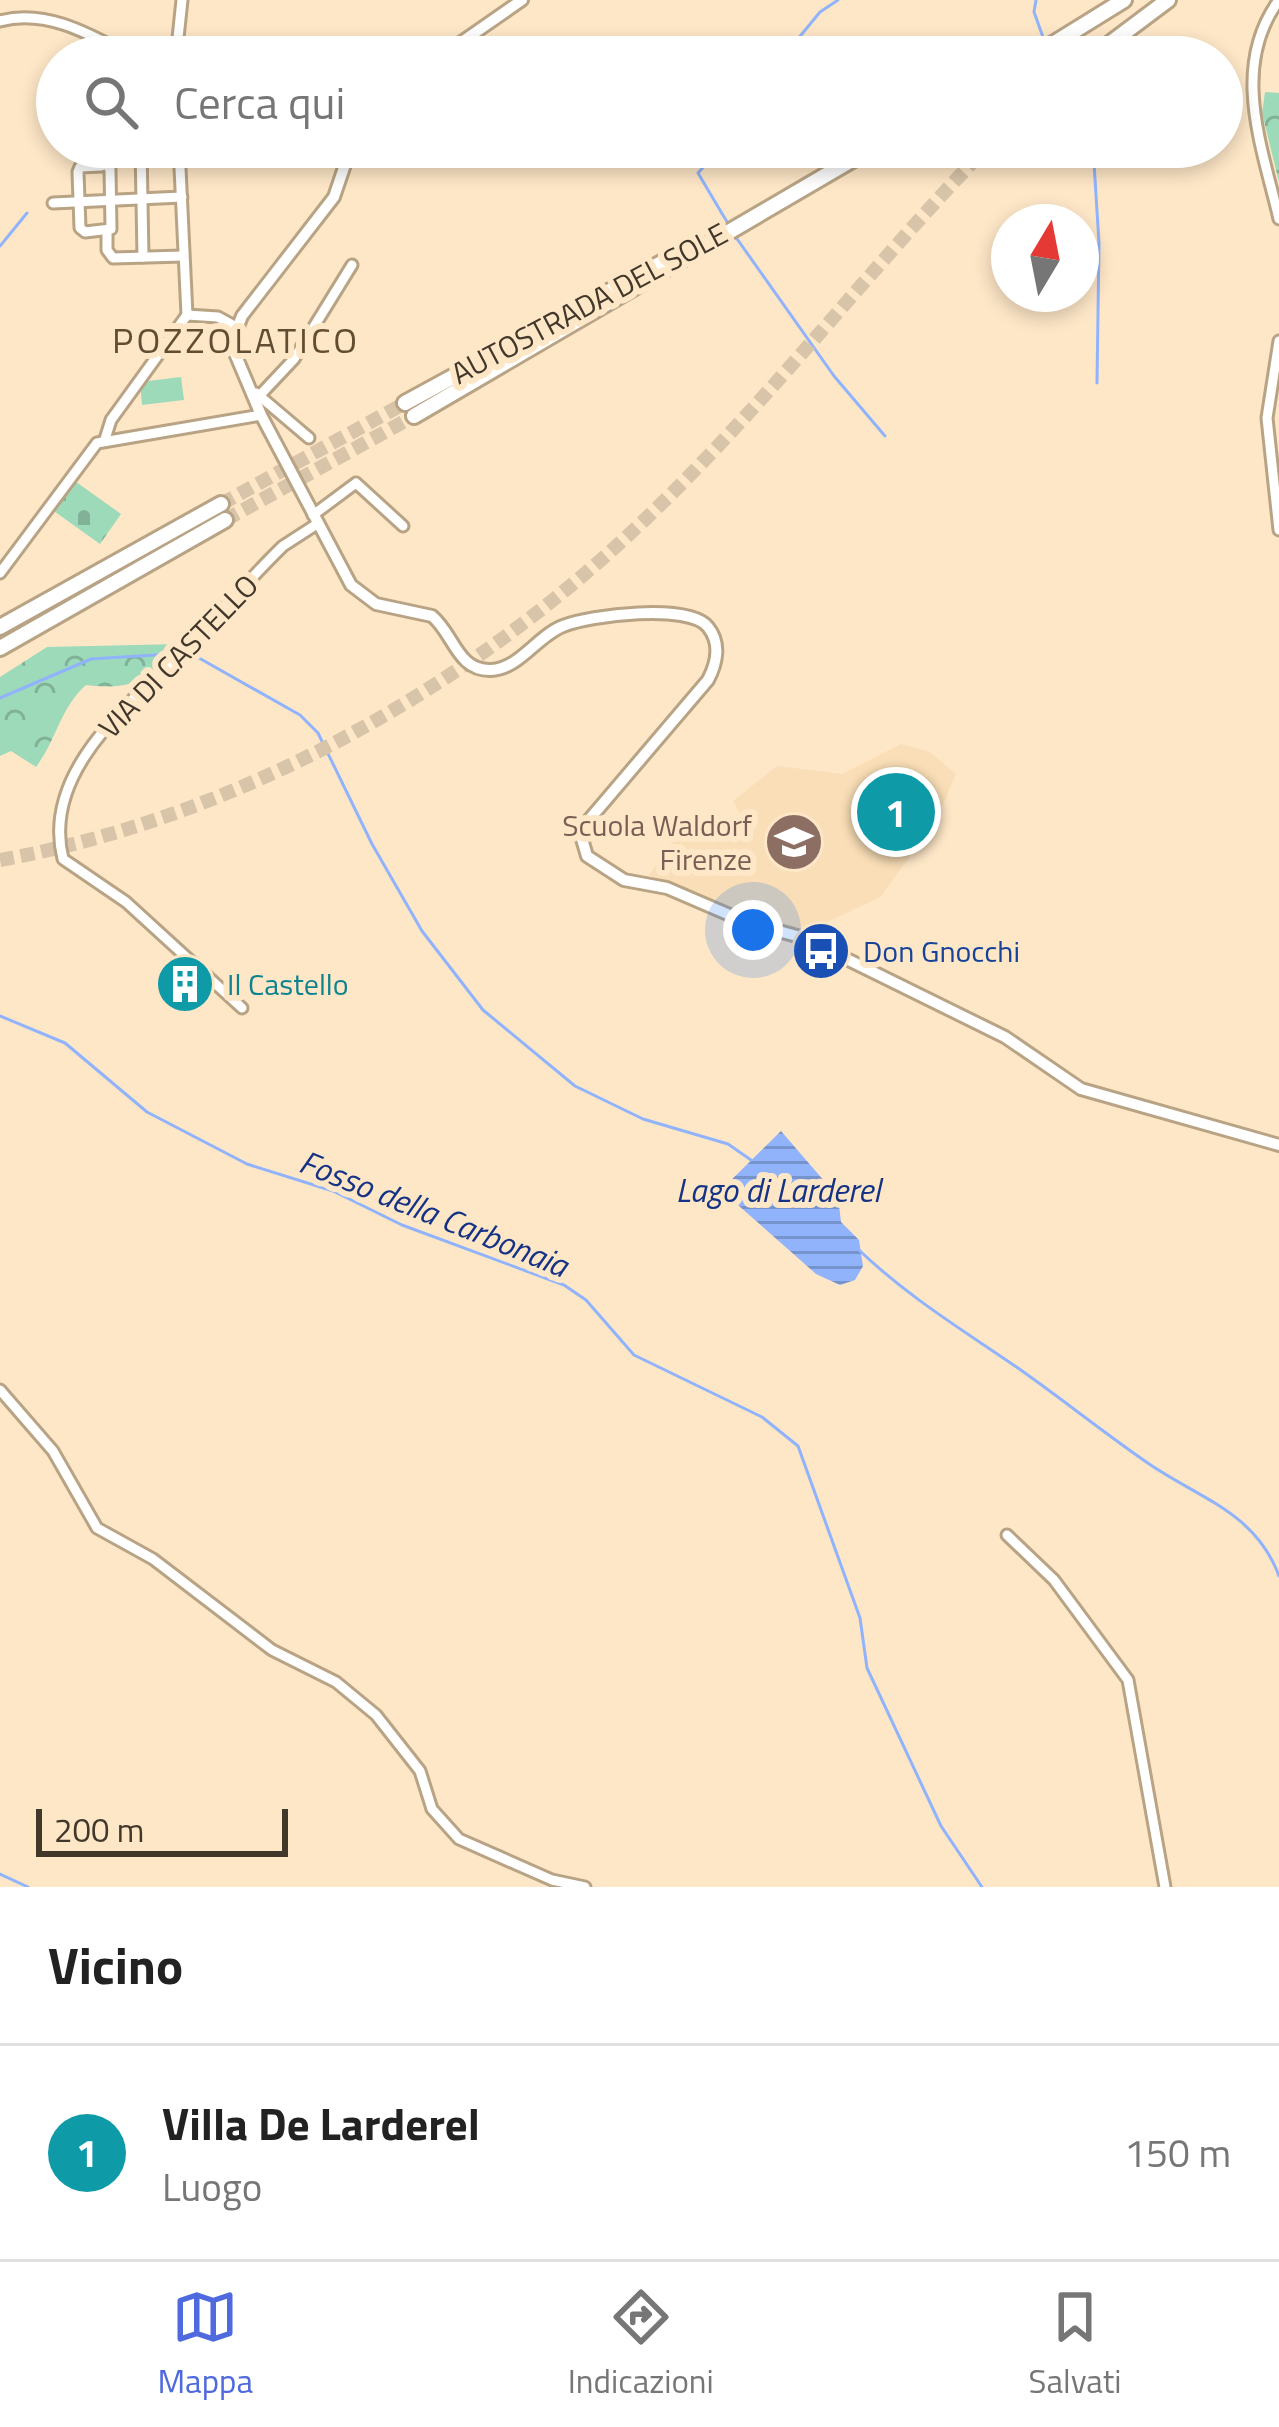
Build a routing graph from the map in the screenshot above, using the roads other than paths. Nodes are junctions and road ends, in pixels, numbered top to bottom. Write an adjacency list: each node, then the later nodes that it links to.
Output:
1 (182, 0): 8 (street)
2 (522, 0): 9 (main road)
3 (1124, 0): 10 (highway)
4 (1168, 0): 11 (highway)
5 (1279, 0): 23 (street)
6 (0, 21): 7 (street)
7 (85, 36)
8 (178, 36)
9 (470, 36)
10 (1066, 36)
11 (1120, 36)
12 (80, 168): 21 (street)
13 (109, 168): 20 (street)
14 (141, 168): 19 (street)
15 (180, 168): 18 (street)
16 (344, 168): 29 (main road)
17 (837, 168): 32 (highway, AUTOSTRADA DEL SOLE)
18 (182, 197): 19 (street); 25 (street)
19 (142, 199): 20 (street); 26 (street)
20 (111, 201): 21 (street); 24 (street)
21 (79, 202): 22 (street); 24 (street)
22 (53, 203)
23 (1279, 219)
24 (107, 231): 26 (street)
25 (183, 256): 26 (street); 28 (street)
26 (143, 257)
27 (352, 265): 31 (street)
28 (187, 315): 29 (street); 35 (street)
29 (236, 327): 31 (main road)
30 (1279, 341): 38 (street)
31 (257, 394): 33 (main road); 34 (street)
32 (409, 410)
33 (260, 415): 35 (street); 36 (main road)
34 (309, 438)
35 (105, 439): 39 (street)
36 (315, 519): 37 (street, VIA DI CASTELLO); 42 (street, VIA DI CASTELLO); 43 (main road)
37 (403, 526)
38 (1279, 530)
39 (0, 573)
40 (0, 627): 41 (highway)
41 (0, 647)
42 (242, 1008)
43 (1279, 1145)
44 (0, 1390): 46 (street)
45 (1007, 1535): 47 (street)
46 (585, 1887)
47 (1165, 1887)

